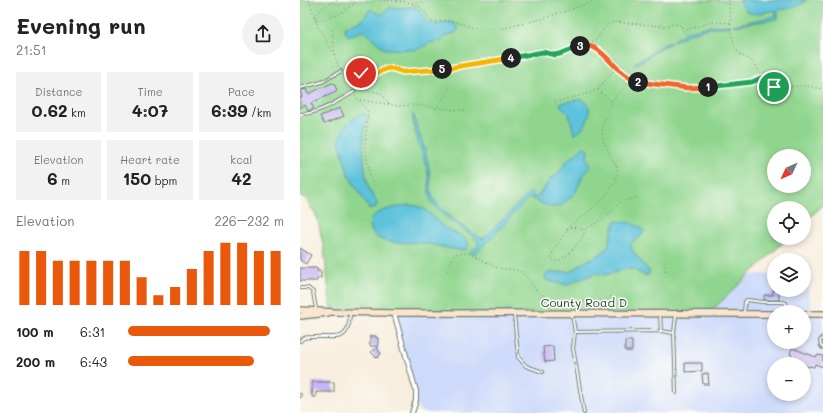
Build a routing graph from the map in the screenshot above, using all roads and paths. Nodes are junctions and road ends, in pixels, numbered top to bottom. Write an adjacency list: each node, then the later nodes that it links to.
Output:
1 (337, 0): 6 (path)
2 (360, 0): 7 (path)
3 (380, 0): 4 (path)
4 (598, 0)
5 (729, 0): 8 (path)
6 (314, 17)
7 (316, 21)
8 (731, 23): 9 (path); 17 (path)
9 (681, 27): 11 (path); 12 (path)
10 (332, 30): 13 (path)
11 (687, 36)
12 (583, 45): 14 (path); 16 (path)
13 (335, 56)
14 (616, 67): 18 (path); 22 (path)
15 (341, 71): 20 (lane)
16 (342, 75)
17 (761, 78): 18 (path); 23 (path)
18 (632, 79): 27 (path)
19 (452, 86): 29 (path)
20 (300, 88)
21 (353, 88): 28 (path)
22 (598, 89): 26 (path); 27 (path)
23 (823, 89)
24 (354, 92): 31 (lane)
25 (360, 100): 28 (path)
26 (555, 102)
27 (611, 102): 33 (path)
28 (389, 105): 29 (path)
29 (434, 108): 30 (path)
30 (467, 112)
31 (300, 114)
32 (637, 197): 34 (path)
33 (569, 227): 34 (path); 34 (path)
34 (585, 230)
35 (665, 260): 37 (path)
36 (447, 271): 39 (path)
37 (665, 271)
38 (300, 288): 42 (lane)
39 (613, 294)
40 (786, 305): 50 (lane)
41 (300, 310): 42 (main road)
42 (316, 310): 43 (main road)
43 (334, 312): 44 (main road, County Road D); 54 (main road)
44 (350, 312): 45 (main road, County Road D); 59 (lane)
45 (394, 313): 46 (main road, County Road D); 63 (street)
46 (514, 313): 47 (main road, County Road D); 61 (lane)
47 (572, 313): 48 (main road, County Road D); 55 (lane)
48 (660, 314): 49 (main road, County Road D); 56 (lane)
49 (676, 314): 50 (main road, County Road D); 57 (lane)
50 (744, 314): 51 (main road, County Road D)
51 (767, 314)
52 (811, 314): 53 (main road)
53 (823, 314)
54 (300, 316)
55 (575, 332): 56 (lane); 64 (lane)
56 (661, 332): 57 (lane)
57 (674, 333): 62 (lane)
58 (823, 338): 60 (lane)
59 (300, 341)
60 (823, 348)
61 (543, 372)
62 (676, 393)
63 (412, 413)
64 (584, 413)

